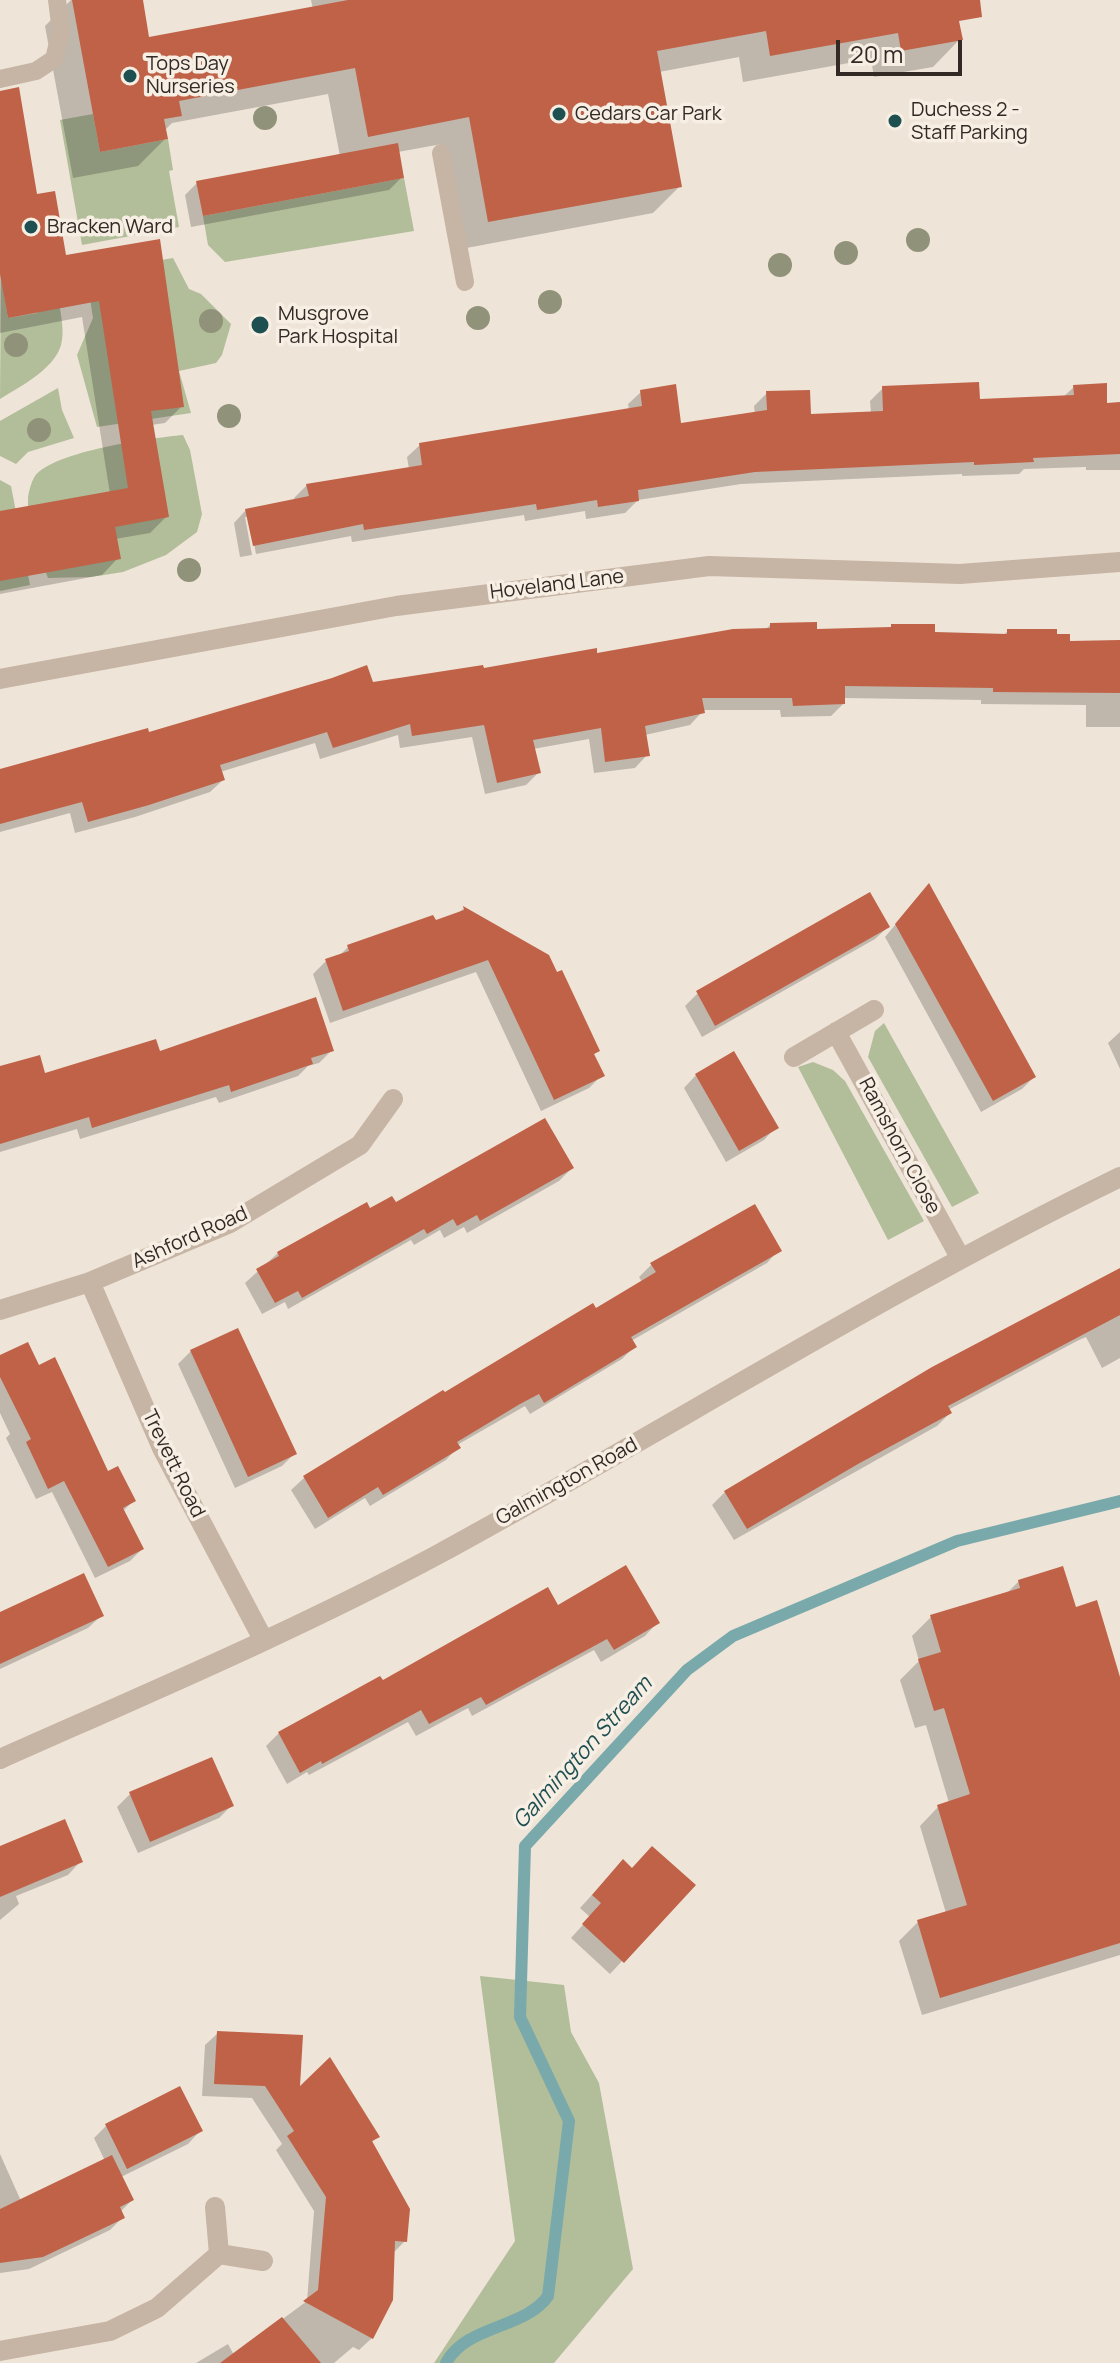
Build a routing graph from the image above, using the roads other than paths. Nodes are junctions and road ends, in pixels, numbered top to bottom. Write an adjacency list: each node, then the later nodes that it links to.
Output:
1 (57, 0): 2 (lane)
2 (0, 79)
3 (441, 153): 4 (lane)
4 (465, 282)
5 (1120, 562): 6 (street, Hoveland Lane)
6 (0, 679)
7 (874, 1010): 8 (street)
8 (836, 1032): 9 (street); 12 (street, Ramshorn Close)
9 (794, 1057)
10 (393, 1099): 13 (street, Ashford Road)
11 (1120, 1177): 12 (street, Galmington Road)
12 (961, 1259): 15 (street, Galmington Road)
13 (90, 1282): 14 (street, Ashford Road); 15 (street, Trevett Road)
14 (0, 1310)
15 (264, 1641): 16 (street, Galmington Road)
16 (0, 1759)
17 (215, 2207): 18 (street)
18 (219, 2254): 19 (street); 20 (street)
19 (263, 2261)
20 (0, 2351)

